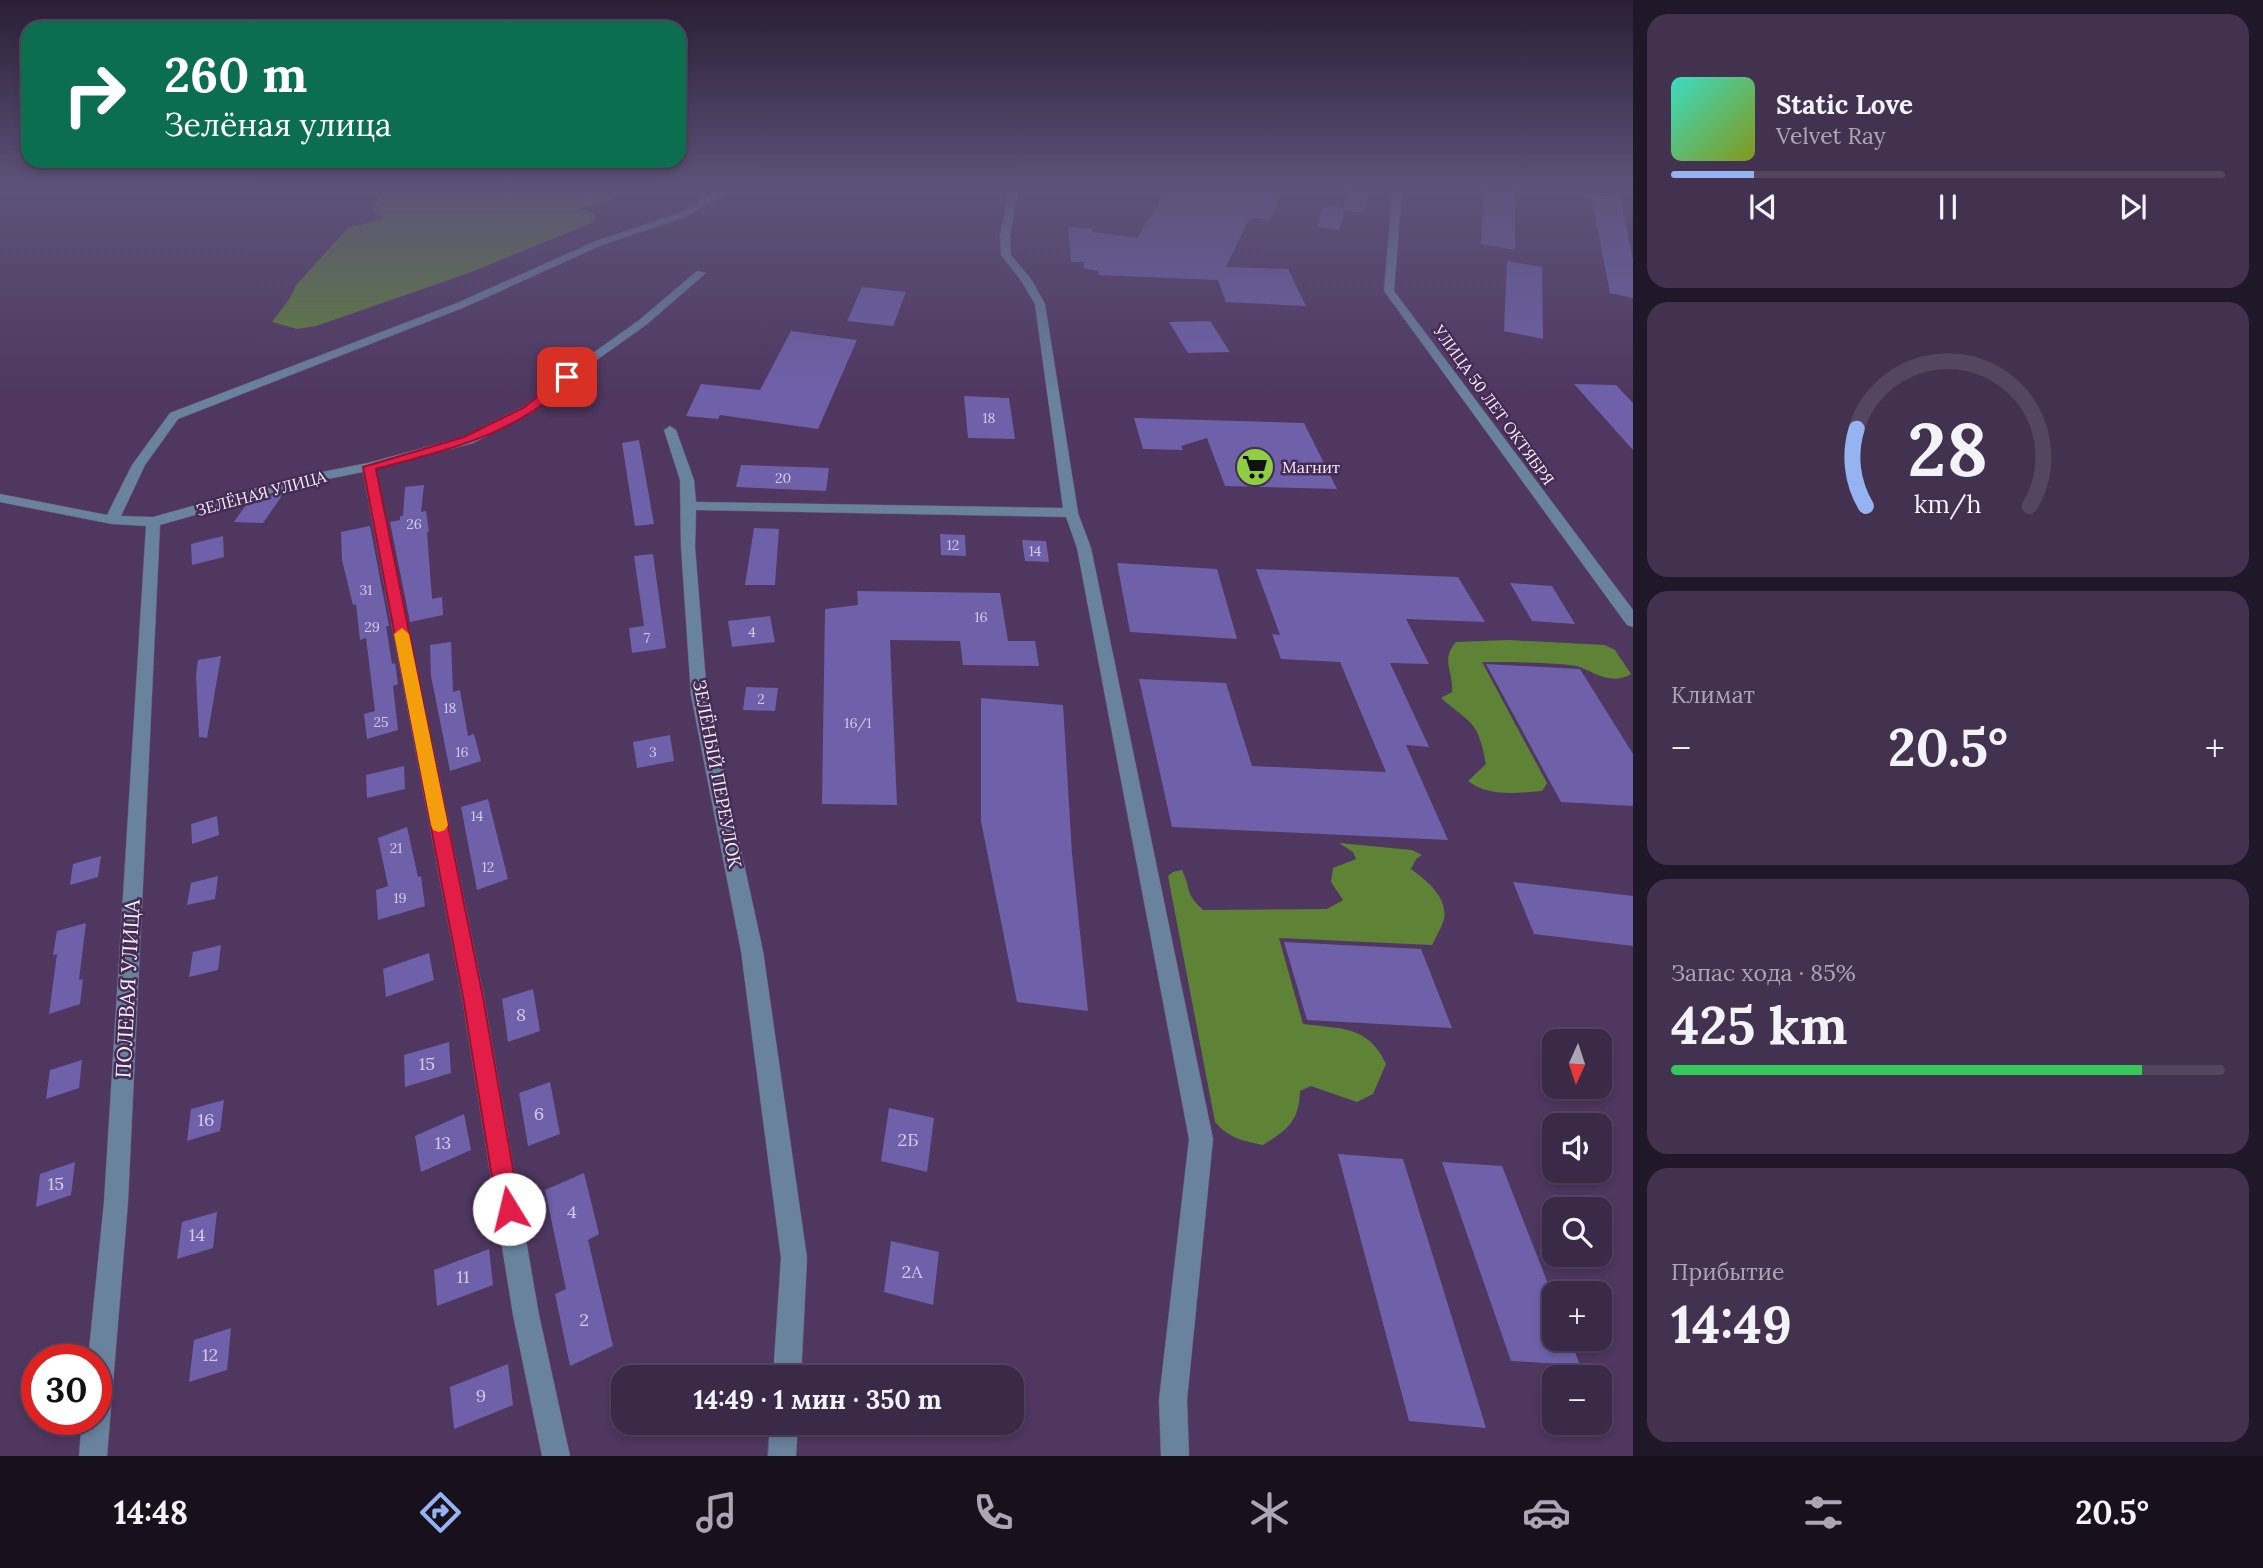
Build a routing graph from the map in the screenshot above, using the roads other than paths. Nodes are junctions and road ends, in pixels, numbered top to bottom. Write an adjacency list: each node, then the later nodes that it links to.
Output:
1 (570, 257): 10 (street)
2 (1007, 257): 9 (street)
3 (1392, 257): 12 (street, УЛИЦА 50 ЛЕТ ОКТЯБРЯ)
4 (701, 273): 6 (street, ЗЕЛЁНАЯ УЛИЦА)
5 (670, 430): 8 (street, ЗЕЛЁНЫЙ ПЕРЕУЛОК)
6 (369, 467): 11 (street, ЗЕЛЁНАЯ УЛИЦА); 16 (street)
7 (0, 498): 10 (street, ЗЕЛЁНАЯ УЛИЦА)
8 (689, 506): 9 (street); 13 (street, ЗЕЛЁНЫЙ ПЕРЕУЛОК)
9 (1071, 513): 18 (street)
10 (112, 520): 11 (street, ЗЕЛЁНАЯ УЛИЦА)
11 (153, 522): 15 (street, ПОЛЕВАЯ УЛИЦА)
12 (1633, 621)
13 (788, 1365)
14 (783, 1435): 17 (street)
15 (93, 1456)
16 (556, 1456)
17 (782, 1456)
18 (1175, 1456)

